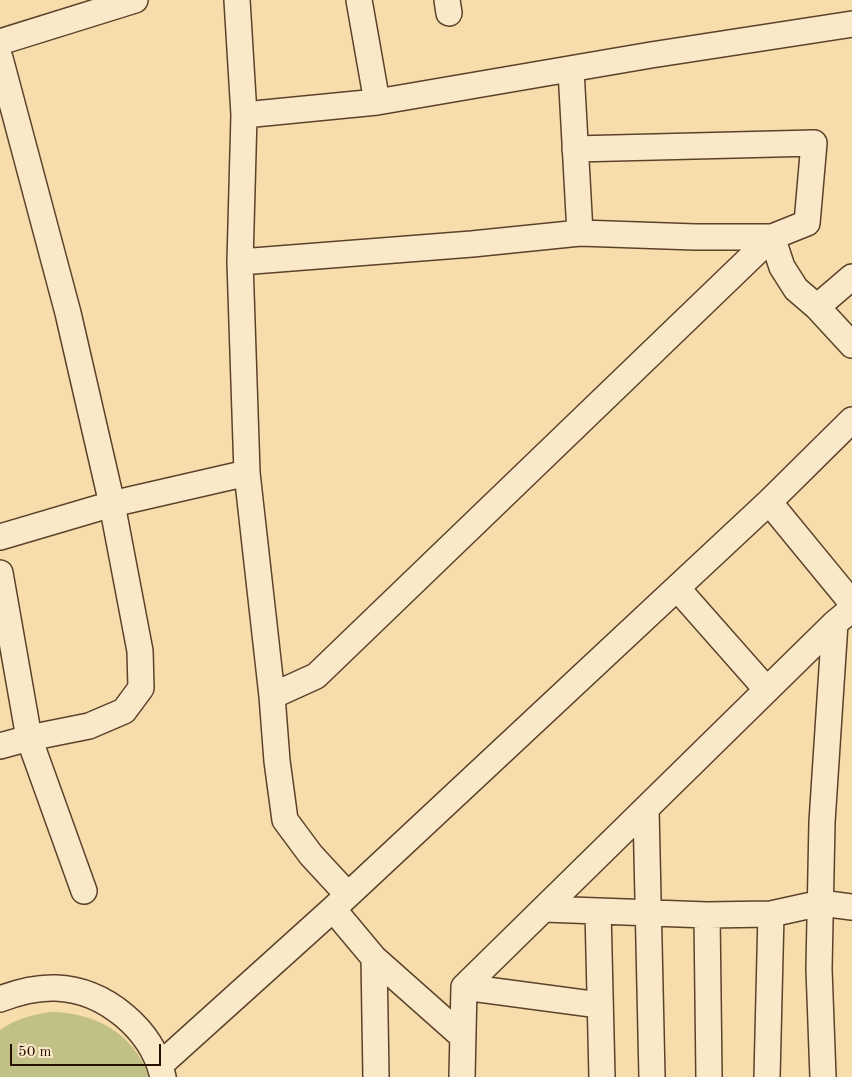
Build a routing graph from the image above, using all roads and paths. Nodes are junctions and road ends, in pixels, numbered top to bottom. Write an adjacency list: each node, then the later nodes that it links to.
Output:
1 (134, 0): 5 (street)
2 (237, 0): 9 (street)
3 (359, 0): 8 (street)
4 (852, 24): 7 (street)
5 (0, 42)
6 (0, 58): 20 (street)
7 (570, 70): 8 (street); 10 (street)
8 (377, 102): 9 (street)
9 (244, 115): 13 (street)
10 (575, 149): 11 (street); 12 (street)
11 (580, 233): 12 (street); 13 (street)
12 (772, 237): 15 (street); 27 (street)
13 (240, 262): 18 (street)
14 (852, 277): 15 (street)
15 (817, 307): 16 (street)
16 (852, 345)
17 (852, 420): 19 (street)
18 (247, 473): 20 (street); 27 (street)
19 (769, 502): 23 (street); 24 (street)
20 (112, 504): 21 (street); 28 (street)
21 (0, 537)
22 (0, 573): 28 (street)
23 (677, 588): 26 (street); 32 (street)
24 (852, 603)
25 (844, 616): 26 (street); 33 (street)
26 (767, 690): 30 (street)
27 (272, 696): 32 (street)
28 (29, 738): 29 (street); 31 (street)
29 (0, 746)
30 (646, 809): 35 (street); 37 (street)
31 (84, 891)
32 (340, 902): 40 (street); 45 (street)
33 (820, 903): 34 (street); 38 (street); 52 (street)
34 (852, 907)
35 (544, 909): 36 (street); 41 (street)
36 (598, 911): 37 (street); 43 (street)
37 (648, 914): 39 (street); 49 (street)
38 (772, 914): 39 (street); 51 (street)
39 (707, 915): 50 (street)
40 (374, 958): 44 (street); 46 (street)
41 (464, 988): 43 (street); 44 (street)
42 (0, 998): 45 (street)
43 (599, 1005): 48 (street)
44 (463, 1037): 47 (street)
45 (162, 1071)
46 (376, 1077)
47 (462, 1077)
48 (602, 1077)
49 (652, 1077)
50 (709, 1077)
51 (768, 1077)
52 (823, 1077)

